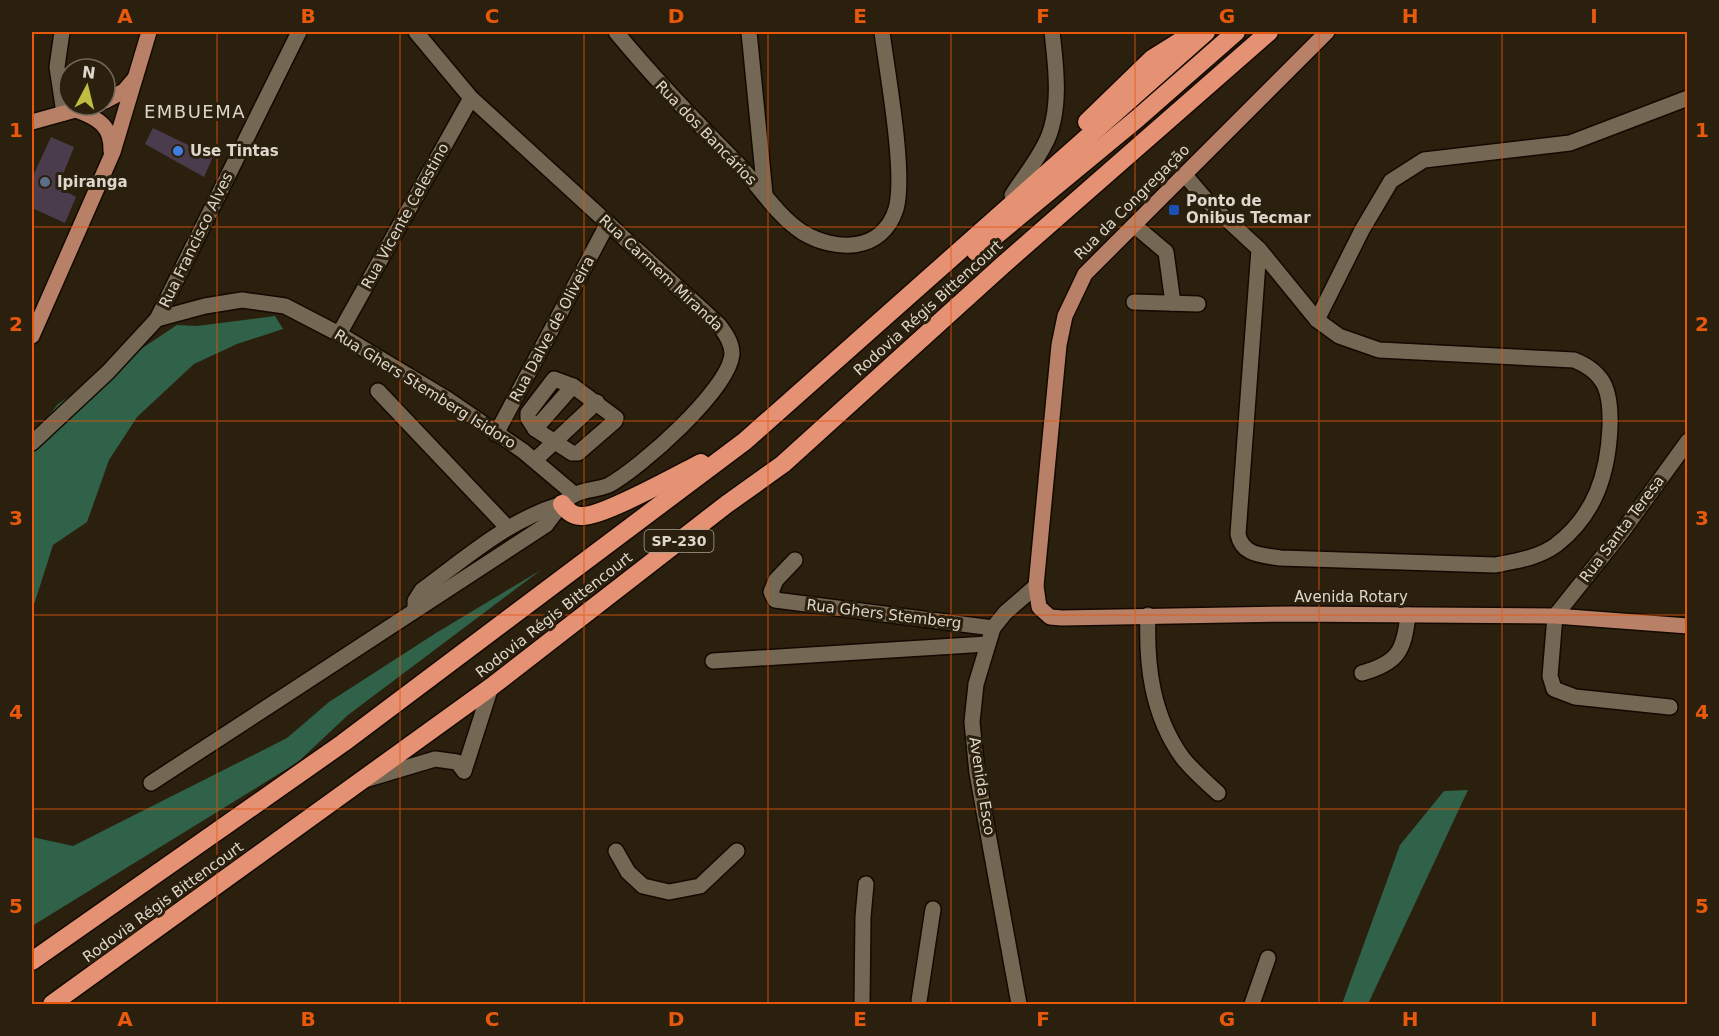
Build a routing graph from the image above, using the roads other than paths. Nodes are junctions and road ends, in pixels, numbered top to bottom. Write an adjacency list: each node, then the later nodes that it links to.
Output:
1 (62, 32): 14 (street)
2 (149, 32): 15 (main road)
3 (299, 32): 33 (street, Rua Francisco Alves)
4 (416, 32): 17 (street, Rua Carmem Miranda)
5 (616, 32): 24 (street, Rua dos Bancários)
6 (748, 32): 24 (street)
7 (882, 32): 24 (street, Rua dos Bancários)
8 (1052, 32): 25 (street)
9 (1192, 32): 25 (highway)
10 (1206, 32): 28 (highway, Rodovia Régis Bittencourt / SP-230)
11 (1236, 32): 35 (highway)
12 (1269, 32): 59 (highway, Rodovia Régis Bittencourt / SP-230)
13 (1327, 32): 23 (main road, Rua da Congregação)
14 (58, 57)
15 (137, 76): 16 (main road); 22 (main road)
16 (117, 95)
17 (471, 98): 26 (street, Rua Carmem Miranda); 36 (street, Rua Vicente Celestino)
18 (1688, 98): 34 (street)
19 (57, 115): 21 (main road)
20 (84, 117): 22 (main road)
21 (32, 122)
22 (111, 157): 37 (main road)
23 (1185, 175): 27 (main road, Rua da Congregação); 29 (street)
24 (765, 194)
25 (1012, 195): 28 (highway)
26 (608, 223): 40 (street, Rua Dalve de Oliveira); 46 (street, Rua Carmem Miranda)
27 (1134, 225): 31 (street); 49 (main road, Rua da Congregação)
28 (978, 236): 35 (highway, Rodovia Régis Bittencourt / SP-230)
29 (1259, 249): 34 (street); 34 (street)
30 (1134, 302): 31 (street)
31 (1173, 303): 32 (street)
32 (1197, 304)
33 (157, 320): 36 (street, Rua Ghers Stemberg Isidoro); 44 (street)
34 (1317, 320)
35 (878, 325): 41 (highway, Rodovia Régis Bittencourt / SP-230)
36 (339, 334): 40 (street, Rua Ghers Stemberg Isidoro)
37 (32, 336)
38 (378, 391): 47 (street)
39 (597, 402): 43 (street); 43 (street); 43 (street)
40 (496, 434): 45 (street, Rua Ghers Stemberg Isidoro)
41 (745, 441): 46 (highway); 69 (highway, Rodovia Régis Bittencourt / SP-230)
42 (1688, 441): 53 (street, Rua Santa Teresa)
43 (552, 442): 45 (street)
44 (32, 443)
45 (535, 460): 46 (street, Rua Ghers Stemberg Isidoro)
46 (568, 499): 47 (street, Rua Carmem Miranda); 50 (street)
47 (507, 527): 50 (street, Rua Carmem Miranda)
48 (795, 560): 55 (street, Rua Ghers Stemberg)
49 (1036, 586): 51 (main road, Avenida Rotary); 55 (street, Avenida Esco)
50 (415, 610): 62 (street)
51 (1148, 615): 52 (main road, Avenida Rotary); 63 (street)
52 (1408, 615): 53 (main road, Avenida Rotary); 58 (street)
53 (1555, 616): 54 (main road, Avenida Rotary); 60 (street)
54 (1688, 626)
55 (993, 628): 56 (street, Avenida Esco)
56 (987, 644): 57 (street); 73 (street, Avenida Esco)
57 (713, 661)
58 (1362, 673)
59 (491, 687): 61 (highway, Rodovia Régis Bittencourt / SP-230); 61 (street)
60 (1670, 707)
61 (366, 780): 71 (highway, Rodovia Régis Bittencourt / SP-230)
62 (151, 783)
63 (1218, 794)
64 (616, 850): 65 (street)
65 (737, 850)
66 (866, 884): 72 (street)
67 (933, 909): 70 (street)
68 (1268, 958): 74 (street)
69 (32, 962)
70 (919, 1001)
71 (52, 1005)
72 (862, 1005)
73 (1019, 1005)
74 (1252, 1005)

